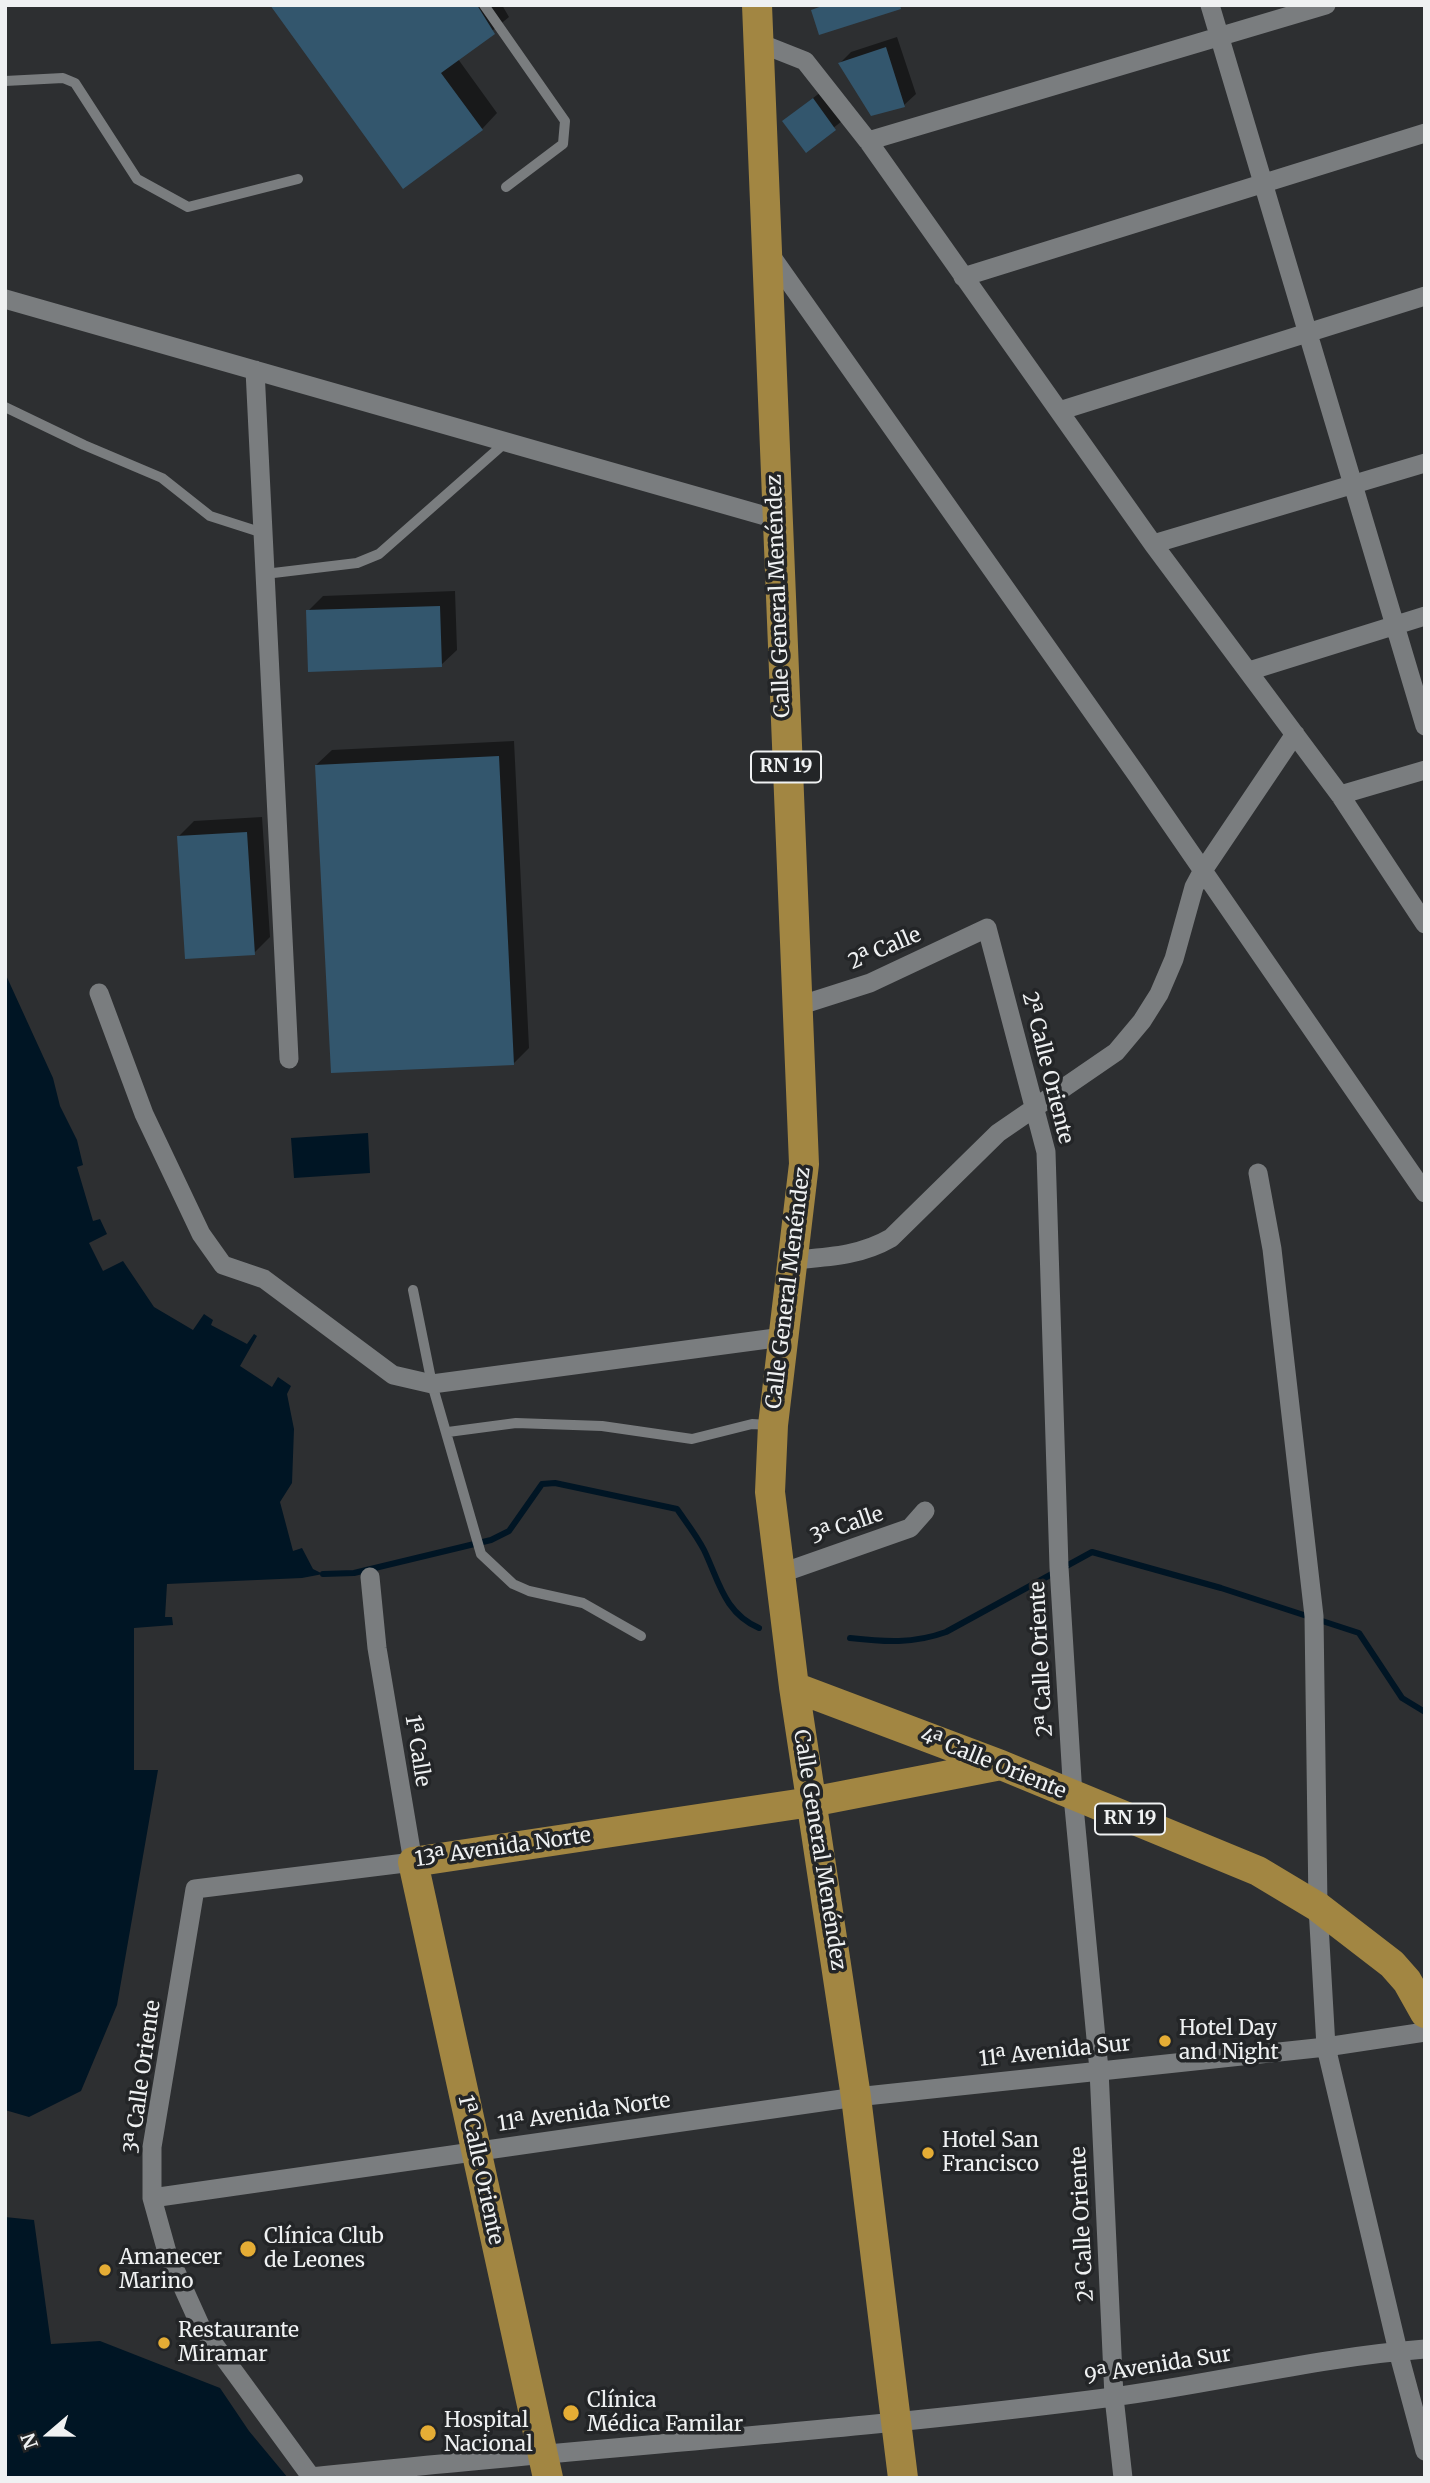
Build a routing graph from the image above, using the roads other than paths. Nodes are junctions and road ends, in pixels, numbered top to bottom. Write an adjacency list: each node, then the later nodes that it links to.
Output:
1 (484, 5): 12 (lane)
2 (757, 5): 6 (main road, Calle General Menéndez / RN 19)
3 (1210, 5): 5 (street)
4 (1325, 5): 5 (street)
5 (1220, 37): 9 (street); 11 (street)
6 (757, 42): 9 (street); 13 (main road, Calle General Menéndez / RN 19)
7 (5, 82): 10 (lane)
8 (1425, 133): 11 (street)
9 (868, 141): 14 (street)
10 (298, 179)
11 (1263, 183): 14 (street); 17 (street)
12 (506, 187)
13 (766, 249): 24 (main road, Calle General Menéndez / RN 19); 35 (street)
14 (963, 277): 20 (street)
15 (1425, 296): 17 (street)
16 (5, 299): 18 (street)
17 (1308, 332): 20 (street); 23 (street)
18 (255, 370): 21 (street); 25 (street)
19 (5, 407): 25 (lane)
20 (1059, 411): 26 (street)
21 (507, 442): 24 (street); 27 (lane)
22 (1425, 463): 23 (street)
23 (1353, 484): 26 (street); 29 (street)
24 (776, 519): 39 (main road, Calle General Menéndez / RN 19)
25 (262, 533): 27 (street)
26 (1153, 544): 30 (street)
27 (265, 574): 40 (street)
28 (1425, 617): 29 (street)
29 (1395, 626): 30 (street); 31 (street)
30 (1250, 671): 32 (street)
31 (1425, 726)
32 (1295, 734): 34 (street); 35 (street)
33 (1425, 770): 34 (street)
34 (1340, 795): 36 (street)
35 (1202, 872): 41 (street); 43 (street)
36 (1425, 924)
37 (987, 928): 39 (street, 2ª Calle); 41 (street, 2ª Calle Oriente)
38 (99, 993): 47 (street)
39 (798, 1006): 44 (main road, Calle General Menéndez / RN 19)
40 (289, 1059)
41 (1034, 1107): 44 (street); 56 (street, 2ª Calle Oriente)
42 (1258, 1173): 60 (street)
43 (1425, 1193)
44 (793, 1261): 46 (main road, Calle General Menéndez / RN 19)
45 (413, 1290): 47 (lane)
46 (783, 1337): 47 (street); 48 (main road, Calle General Menéndez / RN 19)
47 (432, 1384): 49 (lane)
48 (773, 1425): 49 (lane); 51 (main road, Calle General Menéndez / RN 19)
49 (448, 1432): 53 (lane)
50 (925, 1511): 51 (street, 3ª Calle)
51 (779, 1574): 54 (main road, Calle General Menéndez / RN 19)
52 (370, 1577): 58 (street, 1ª Calle)
53 (641, 1636)
54 (794, 1687): 55 (main road, 4ª Calle Oriente / RN 19); 57 (main road, Calle General Menéndez)
55 (1001, 1765): 56 (main road, 4ª Calle Oriente / RN 19); 57 (main road, 13ª Avenida Norte)
56 (1073, 1796): 60 (main road, 4ª Calle Oriente / RN 19); 64 (street, 2ª Calle Oriente)
57 (811, 1802): 58 (main road, 13ª Avenida Norte); 65 (main road, Calle General Menéndez)
58 (413, 1861): 59 (street, 13ª Avenida Norte); 66 (main road, 1ª Calle Oriente)
59 (195, 1889): 67 (street, 3ª Calle Oriente)
60 (1318, 1907): 61 (main road, 4ª Calle Oriente / RN 19); 63 (street)
61 (1425, 2013)
62 (1425, 2032): 63 (street, 11ª Avenida Sur)
63 (1326, 2047): 64 (street, 11ª Avenida Sur); 69 (street)
64 (1099, 2070): 65 (street, 11ª Avenida Sur); 70 (street, 2ª Calle Oriente)
65 (856, 2097): 66 (street, 11ª Avenida Norte); 71 (main road, Calle General Menéndez)
66 (477, 2152): 67 (street, 11ª Avenida Norte); 73 (main road, 1ª Calle Oriente)
67 (152, 2198): 74 (street, 3ª Calle Oriente)
68 (1425, 2349): 69 (street, 9ª Avenida Sur)
69 (1398, 2351): 70 (street, 9ª Avenida Sur); 72 (street)
70 (1114, 2397): 71 (street, 9ª Avenida Sur); 76 (street, 2ª Calle Oriente)
71 (897, 2421): 73 (street, 9ª Avenida Sur); 75 (main road, Calle General Menéndez)
72 (1425, 2451)
73 (545, 2465): 74 (street, 9ª Avenida Sur)
74 (312, 2477)
75 (904, 2478)
76 (1123, 2478)

